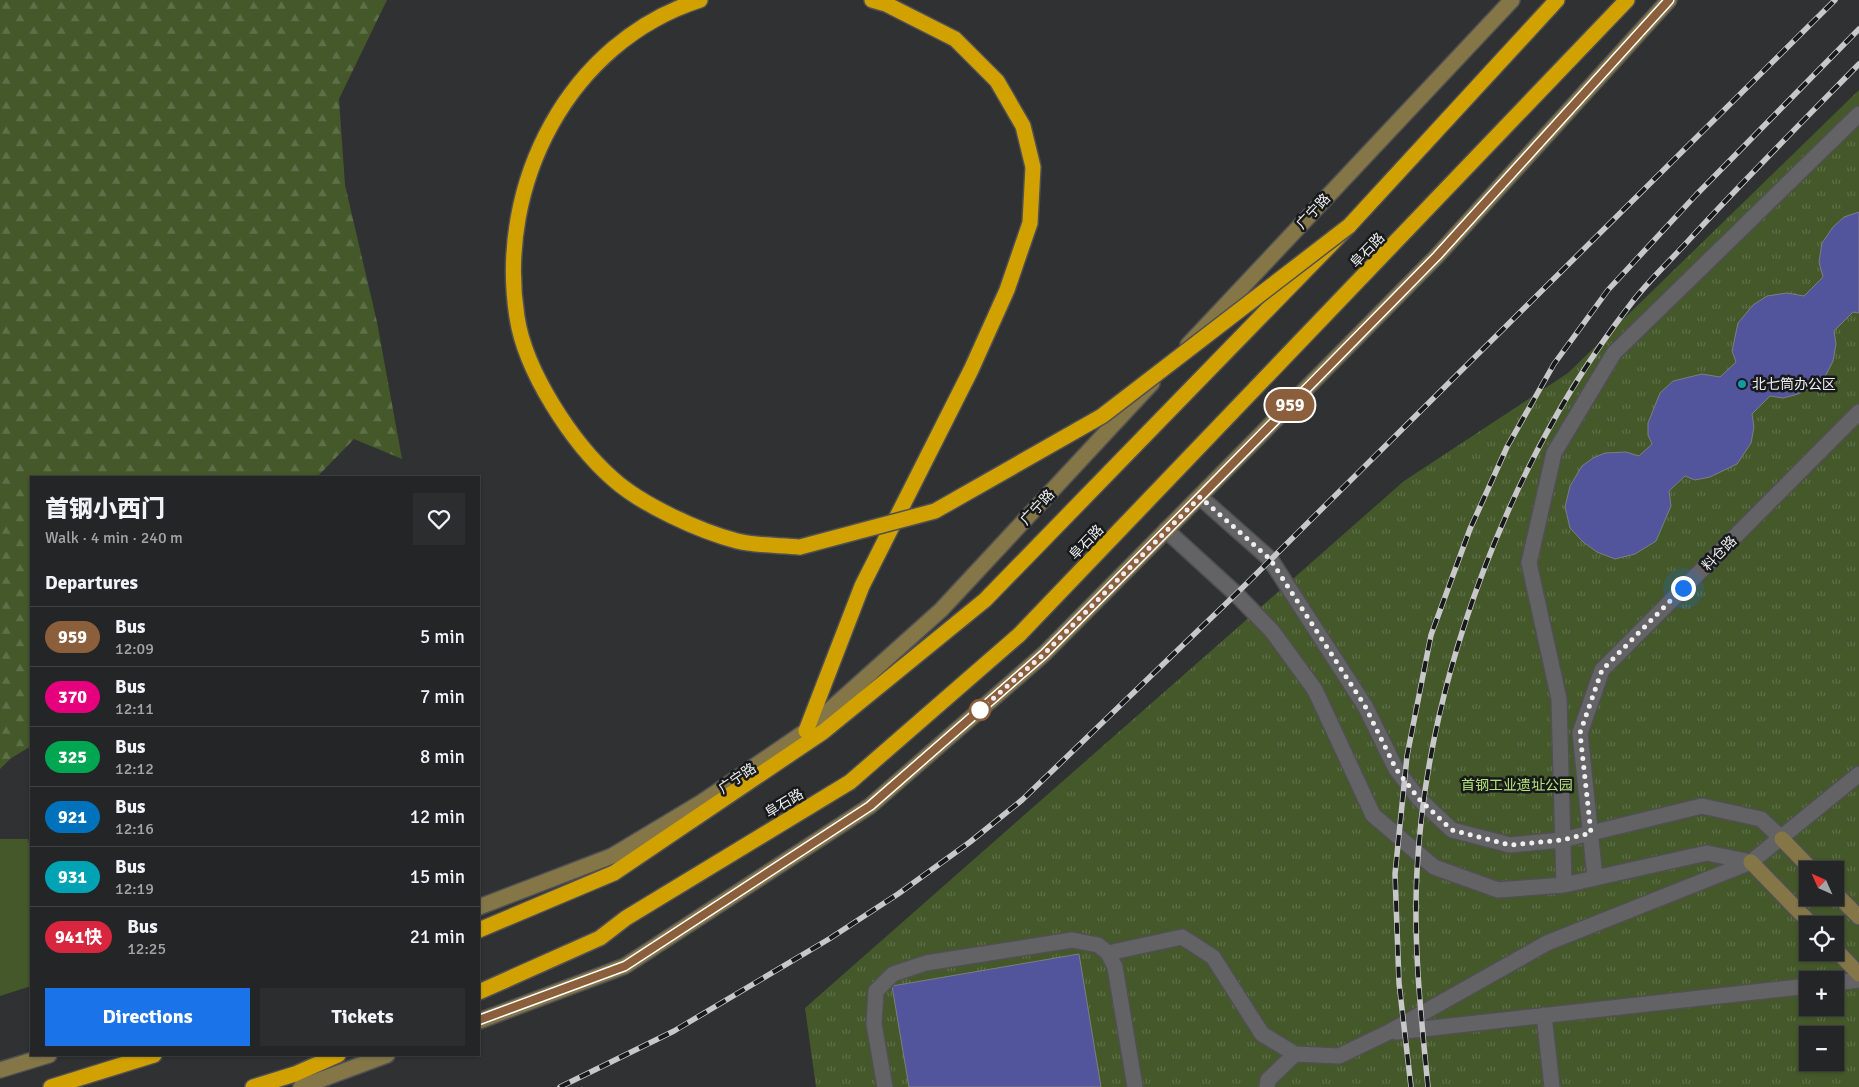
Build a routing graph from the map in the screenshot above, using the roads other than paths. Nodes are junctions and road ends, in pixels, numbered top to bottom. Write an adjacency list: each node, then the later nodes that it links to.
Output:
1 (700, 0): 8 (highway, bridge)
2 (872, 0): 12 (highway)
3 (1512, 0): 12 (street, 广宁路)
4 (1558, 0): 8 (highway)
5 (1627, 0): 32 (highway, 阜石路)
6 (1669, 0): 10 (street)
7 (1859, 114): 16 (street)
8 (1349, 226): 25 (highway, bridge)
9 (1859, 412): 14 (street, 料仓路)
10 (1200, 497): 11 (street); 16 (street)
11 (1166, 530): 20 (street); 34 (street)
12 (806, 731): 22 (street, 广宁路)
13 (1859, 774): 15 (street)
14 (1591, 833): 15 (street); 16 (street); 19 (street, 料仓路)
15 (1782, 839): 17 (street); 18 (street)
16 (1562, 840): 20 (street)
17 (1803, 861)
18 (1752, 862): 19 (street); 23 (street); 35 (street)
19 (1595, 878): 20 (street)
20 (1564, 885)
21 (1844, 902): 24 (street)
22 (480, 907)
23 (1803, 916)
24 (1859, 917)
25 (480, 930)
26 (1108, 953): 36 (street); 45 (street); 46 (street)
27 (1844, 958): 28 (street)
28 (1859, 974)
29 (1859, 980): 30 (street)
30 (1844, 982)
31 (1799, 987): 33 (street)
32 (480, 992)
33 (1544, 1015): 35 (street); 48 (street)
34 (480, 1020)
35 (1390, 1032): 36 (street)
36 (1295, 1054): 47 (street)
37 (46, 1056): 41 (street)
38 (151, 1056): 42 (highway)
39 (336, 1056): 43 (highway)
40 (384, 1056): 44 (street)
41 (0, 1070)
42 (51, 1087)
43 (254, 1087)
44 (301, 1087)
45 (885, 1087)
46 (1135, 1087)
47 (1267, 1087)
48 (1552, 1087)

